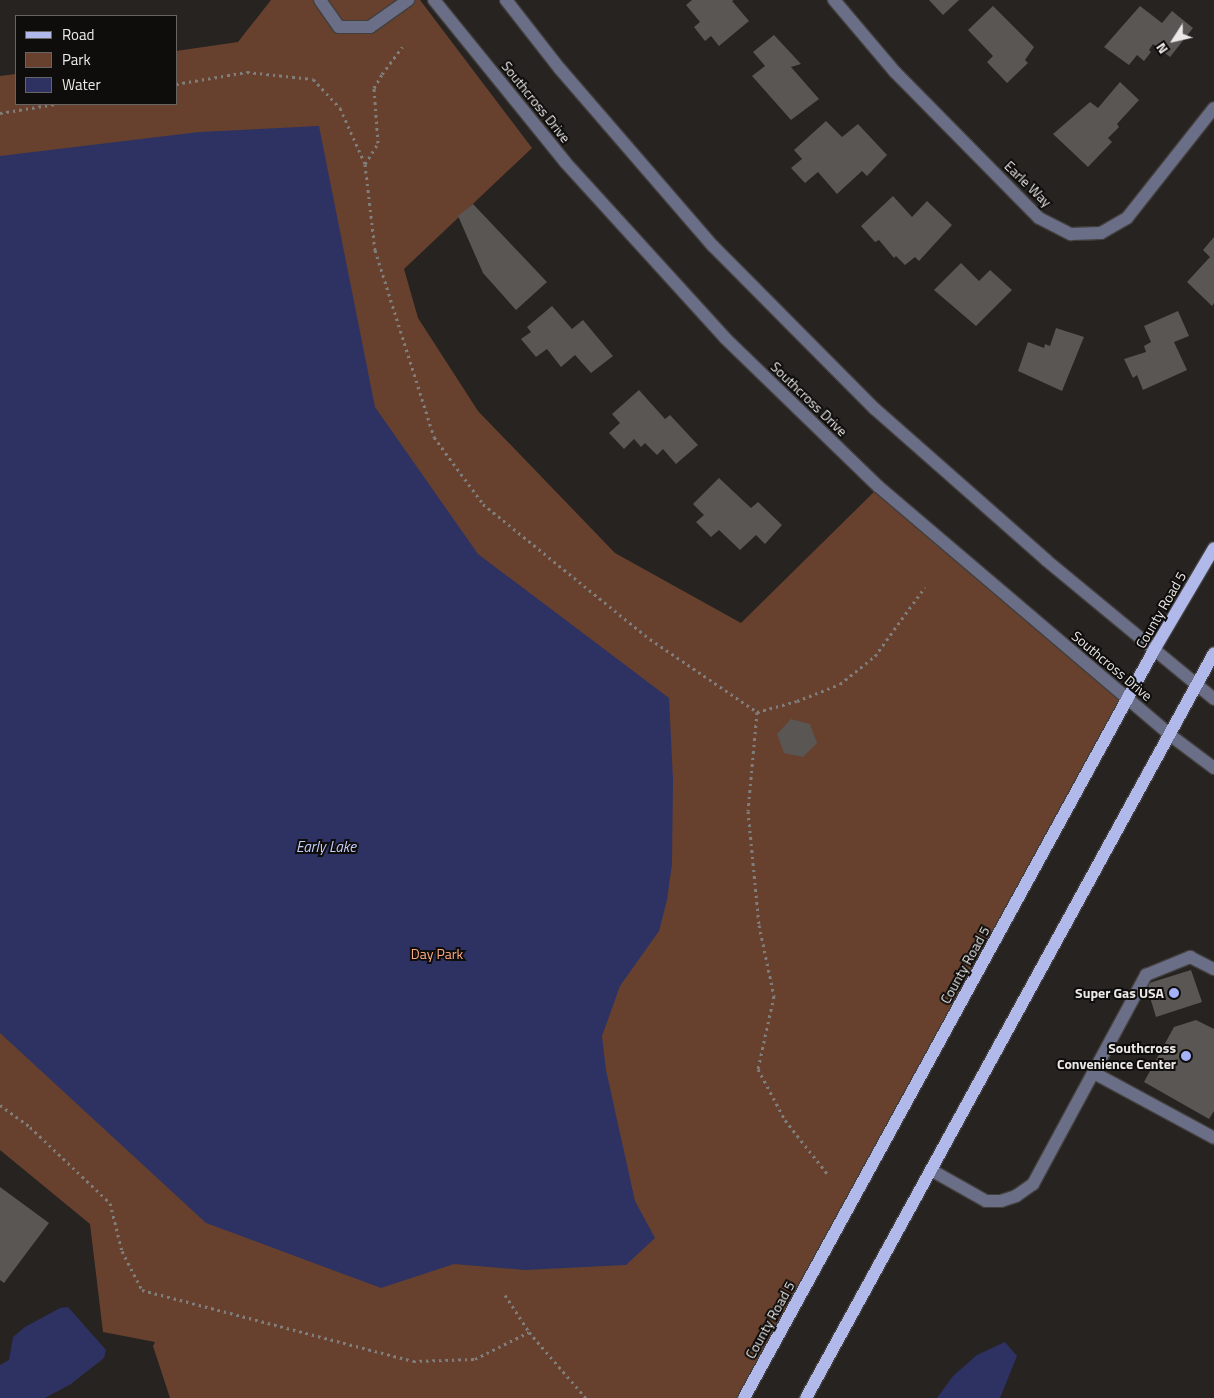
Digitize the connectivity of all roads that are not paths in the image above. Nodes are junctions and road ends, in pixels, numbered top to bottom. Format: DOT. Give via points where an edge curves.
graph roads {
  1 [pos="320,0"];
  2 [pos="408,0"];
  3 [pos="434,0"];
  4 [pos="506,0"];
  5 [pos="834,0"];
  6 [pos="1214,108"];
  7 [pos="1214,548"];
  8 [pos="1154,650"];
  9 [pos="1214,652"];
  10 [pos="1196,684"];
  11 [pos="1214,699"];
  12 [pos="1129,700"];
  13 [pos="1170,735"];
  14 [pos="1214,768"];
  15 [pos="1214,969"];
  16 [pos="1094,1073"];
  17 [pos="1214,1138"];
  18 [pos="931,1170"];
  19 [pos="744,1398"];
  20 [pos="806,1398"];
  1 -- 2 [label="street" via="339,27 370,27"];
  3 -- 12 [label="street, Southcross Drive" via="566,162 725,338 879,488"];
  4 -- 8 [label="street" via="560,70 712,246 876,410"];
  5 -- 6 [label="street, Earle Way" via="894,72 1039,218 1071,234 1101,233 1127,218"];
  7 -- 8 [label="main road, County Road 5"];
  8 -- 10 [label="street"];
  8 -- 12 [label="main road, County Road 5"];
  9 -- 10 [label="main road"];
  10 -- 11 [label="street"];
  10 -- 13 [label="main road"];
  12 -- 13 [label="street, Southcross Drive"];
  12 -- 19 [label="main road, County Road 5"];
  13 -- 14 [label="street, Southcross Drive"];
  13 -- 18 [label="main road"];
  15 -- 16 [label="street" via="1190,957 1146,975"];
  16 -- 17 [label="street"];
  16 -- 18 [label="street" via="1033,1184 1016,1196 1002,1201 986,1201"];
  18 -- 20 [label="main road"];
}
